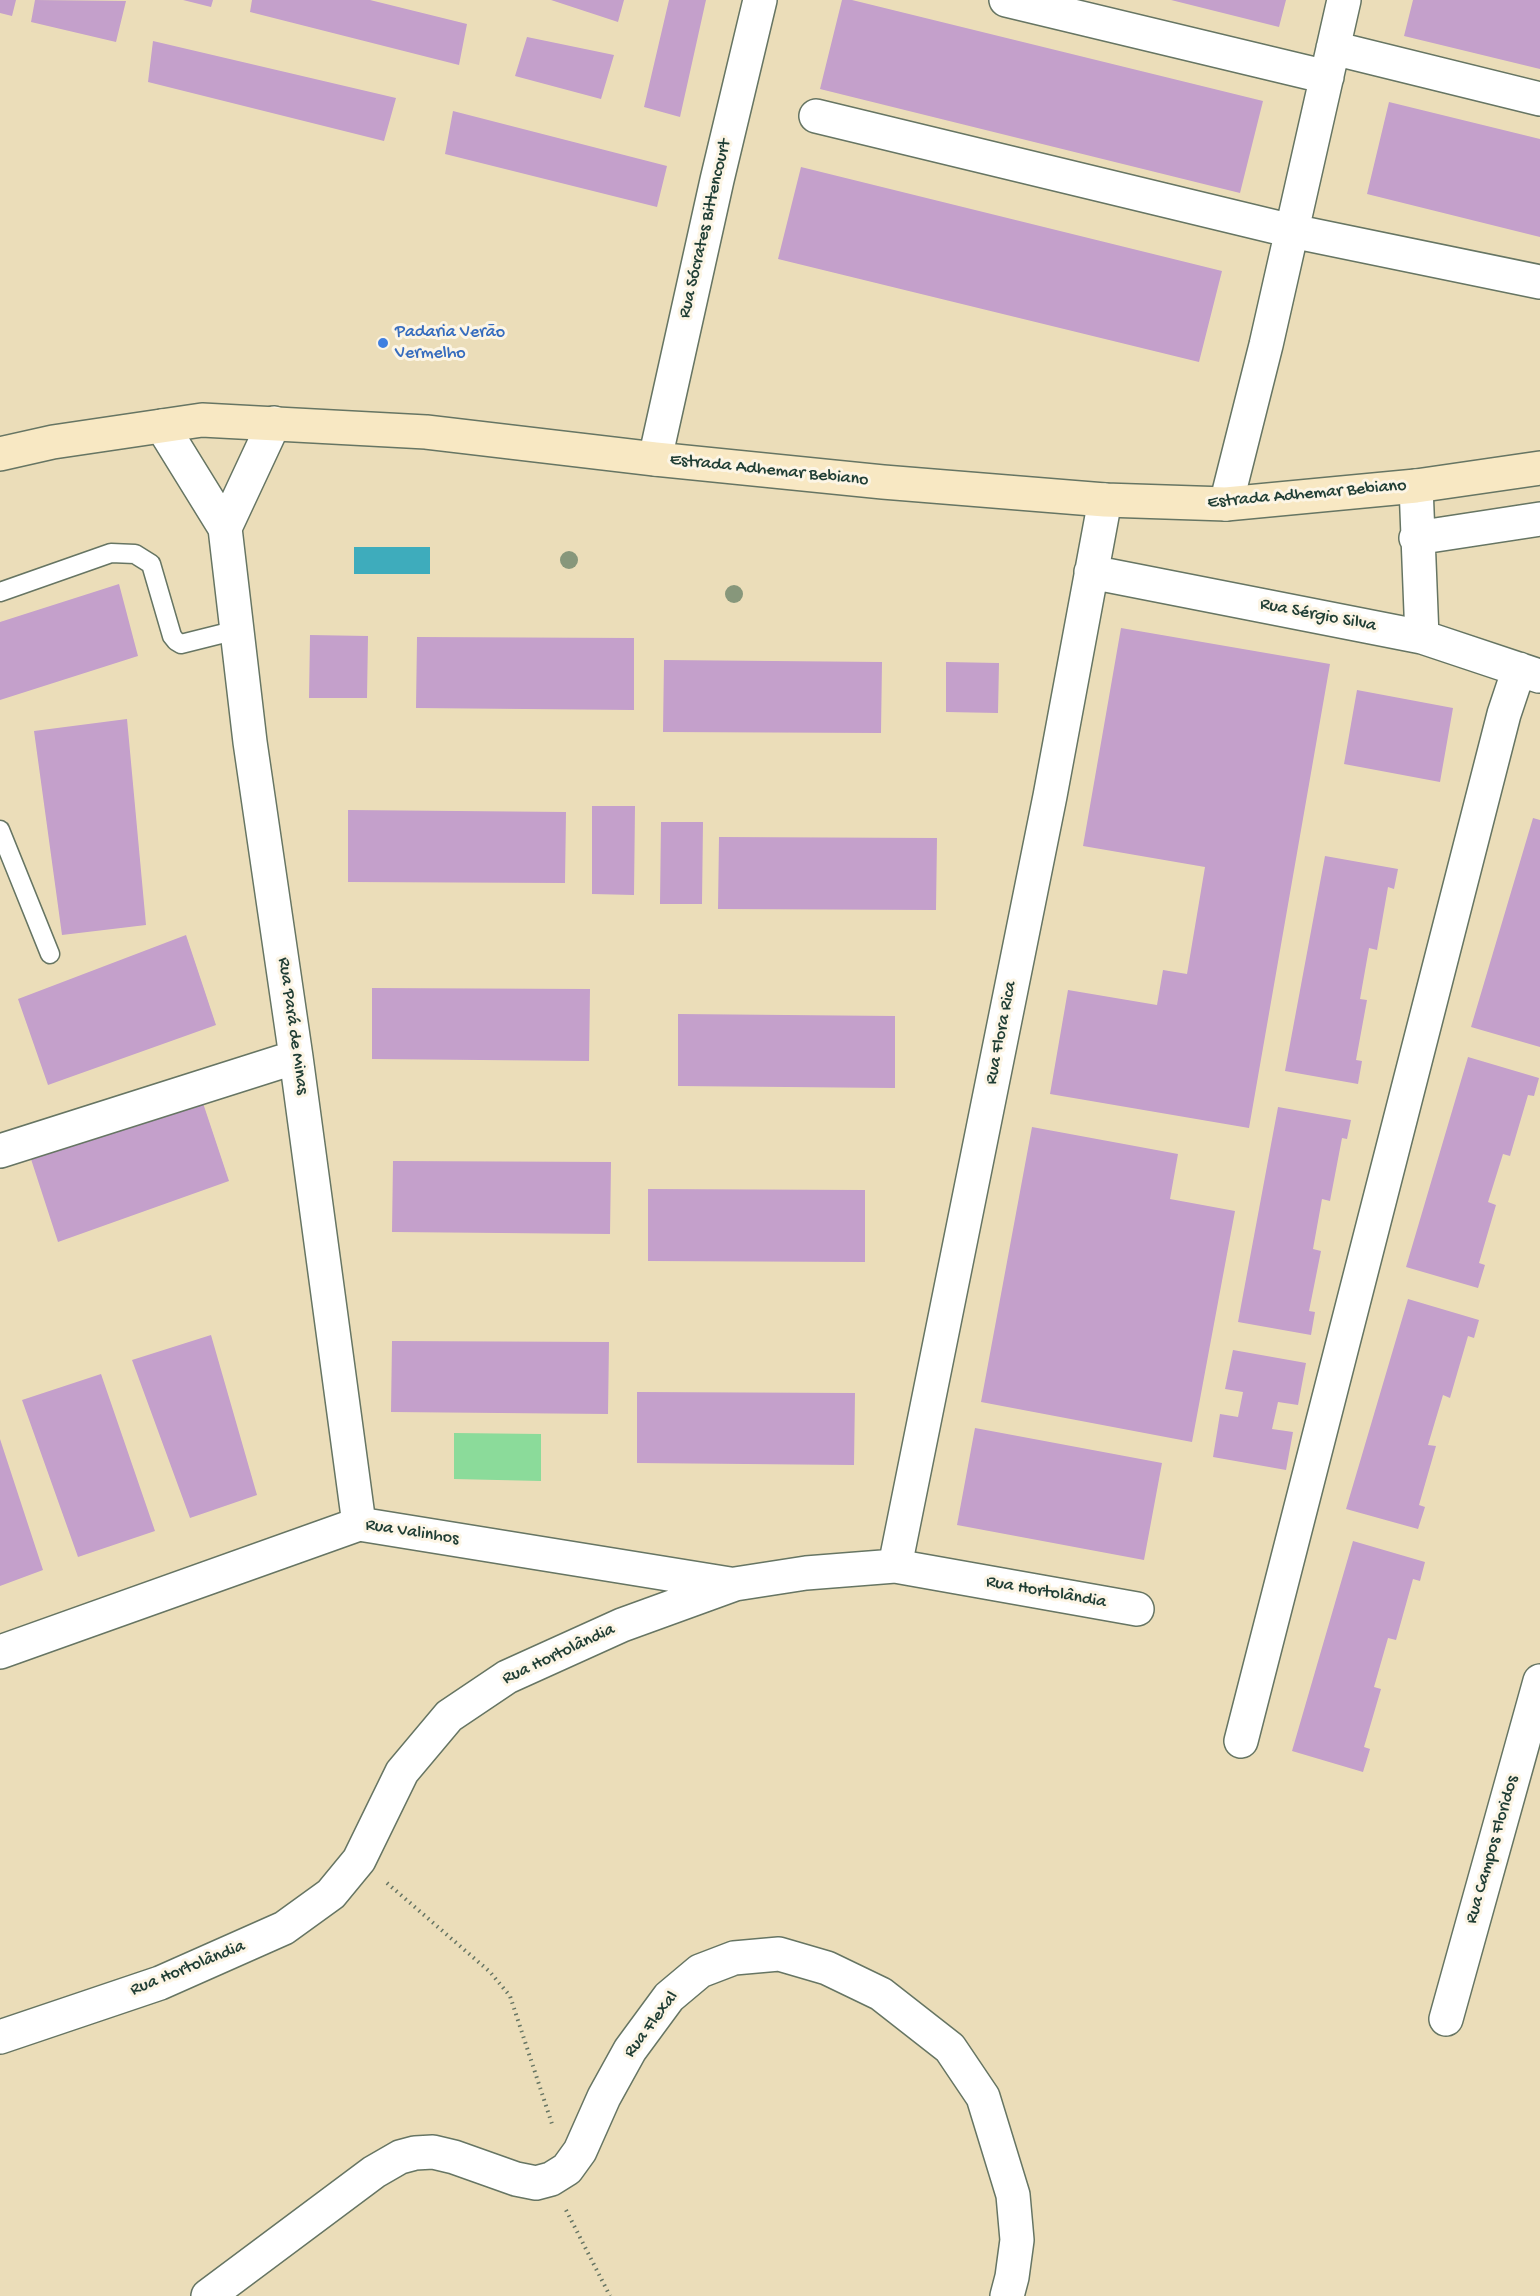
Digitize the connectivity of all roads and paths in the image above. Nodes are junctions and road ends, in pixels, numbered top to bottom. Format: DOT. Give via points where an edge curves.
graph roads {
  1 [pos="760,0"];
  2 [pos="1006,0"];
  3 [pos="1344,0"];
  4 [pos="1330,63"];
  5 [pos="1540,99"];
  6 [pos="816,116"];
  7 [pos="1292,231"];
  8 [pos="1540,282"];
  9 [pos="274,423"];
  10 [pos="162,426"];
  11 [pos="0,454"];
  12 [pos="655,459"];
  13 [pos="1540,468"];
  14 [pos="1416,486"];
  15 [pos="1105,500"];
  16 [pos="1226,504"];
  17 [pos="1540,519"];
  18 [pos="225,528"];
  19 [pos="1416,538"];
  20 [pos="1091,572"];
  21 [pos="0,592"];
  22 [pos="237,630"];
  23 [pos="1422,637"];
  24 [pos="1529,673"];
  25 [pos="0,830"];
  26 [pos="50,954"];
  27 [pos="297,1057"];
  28 [pos="0,1151"];
  29 [pos="358,1524"];
  30 [pos="895,1566"];
  31 [pos="735,1584"];
  32 [pos="1137,1609"];
  33 [pos="0,1652"];
  34 [pos="1540,1681"];
  35 [pos="1241,1741"];
  36 [pos="359,1860"];
  37 [pos="1446,2019"];
  38 [pos="0,2037"];
  39 [pos="559,2174"];
  40 [pos="208,2296"];
  41 [pos="610,2296"];
  42 [pos="1007,2296"];
  1 -- 12 [label="street, Rua Sócrates Bittencourt"];
  2 -- 4 [label="street"];
  3 -- 4 [label="street"];
  4 -- 5 [label="street"];
  4 -- 7 [label="street"];
  6 -- 7 [label="street"];
  7 -- 8 [label="street"];
  7 -- 16 [label="street"];
  9 -- 10 [label="main road, Estrada Adhemar Bebiano" via="202,420"];
  9 -- 12 [label="main road, Estrada Adhemar Bebiano" via="426,432"];
  9 -- 18 [label="street"];
  10 -- 11 [label="main road, Estrada Adhemar Bebiano"];
  10 -- 18 [label="street, Rua Pará de Minas"];
  12 -- 15 [label="main road, Estrada Adhemar Bebiano"];
  13 -- 14 [label="main road, Estrada Adhemar Bebiano"];
  14 -- 16 [label="main road, Estrada Adhemar Bebiano"];
  14 -- 19 [label="street"];
  15 -- 16 [label="main road, Estrada Adhemar Bebiano"];
  15 -- 20 [label="street, Rua Flora Rica"];
  17 -- 19 [label="street"];
  18 -- 22 [label="street, Rua Pará de Minas"];
  19 -- 23 [label="street"];
  20 -- 23 [label="street, Rua Sérgio Silva"];
  20 -- 30 [label="street, Rua Flora Rica" via="1050,796"];
  21 -- 22 [label="lane" via="111,553 135,554 151,564 176,641 181,644"];
  22 -- 27 [label="street, Rua Pará de Minas"];
  23 -- 24 [label="street, Rua Sérgio Silva"];
  24 -- 35 [label="street" via="1503,714"];
  25 -- 26 [label="lane"];
  27 -- 28 [label="street"];
  27 -- 29 [label="street, Rua Pará de Minas"];
  29 -- 31 [label="street, Rua Valinhos"];
  29 -- 33 [label="street, Rua Valinhos"];
  30 -- 31 [label="street, Rua Hortolândia"];
  30 -- 32 [label="street, Rua Hortolândia"];
  31 -- 36 [label="street, Rua Hortolândia" via="622,1625 507,1677 449,1716 402,1772"];
  34 -- 37 [label="street, Rua Campos Floridos"];
  36 -- 38 [label="street, Rua Hortolândia" via="331,1894 284,1928 160,1983"];
  36 -- 39 [label="path" via="489,1972 510,1996"];
  39 -- 40 [label="street" via="536,2183 433,2152 400,2157 374,2172"];
  39 -- 41 [label="path"];
  39 -- 42 [label="street, Rua Flexal" via="580,2151 630,2050 669,1997 700,1971 734,1958 778,1954 808,1962 881,1994 950,2048 983,2097 1013,2195 1017,2240"];
}
